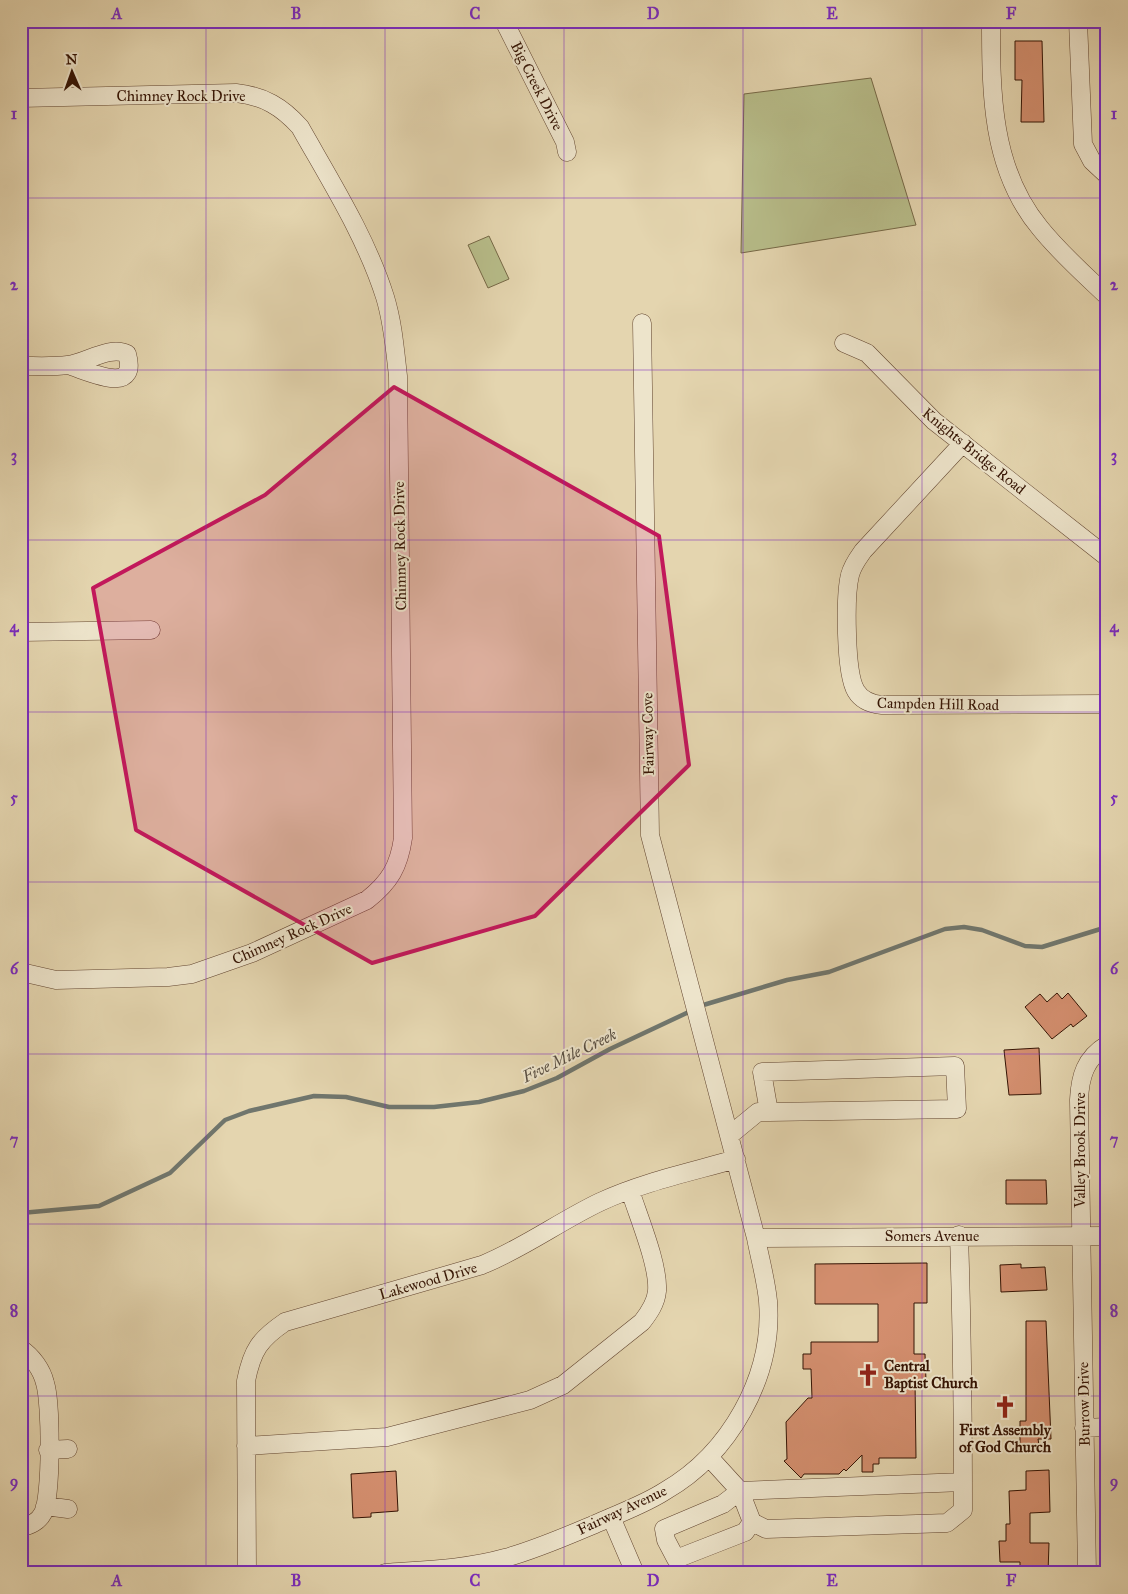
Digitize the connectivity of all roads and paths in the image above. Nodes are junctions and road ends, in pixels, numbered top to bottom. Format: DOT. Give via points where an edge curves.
graph roads {
  1 [pos="504,21"];
  2 [pos="991,21"];
  3 [pos="1078,21"];
  4 [pos="21,98"];
  5 [pos="567,152"];
  6 [pos="1107,175"];
  7 [pos="1107,296"];
  8 [pos="642,323"];
  9 [pos="844,343"];
  10 [pos="68,365"];
  11 [pos="21,366"];
  12 [pos="963,443"];
  13 [pos="1107,557"];
  14 [pos="151,630"];
  15 [pos="21,632"];
  16 [pos="1107,704"];
  17 [pos="21,972"];
  18 [pos="1107,1045"];
  19 [pos="769,1112"];
  20 [pos="730,1135"];
  21 [pos="736,1159"];
  22 [pos="630,1190"];
  23 [pos="959,1236"];
  24 [pos="1081,1236"];
  25 [pos="1107,1236"];
  26 [pos="756,1238"];
  27 [pos="21,1349"];
  28 [pos="1107,1427"];
  29 [pos="1084,1428"];
  30 [pos="246,1446"];
  31 [pos="68,1449"];
  32 [pos="48,1450"];
  33 [pos="709,1456"];
  34 [pos="963,1482"];
  35 [pos="740,1491"];
  36 [pos="46,1506"];
  37 [pos="68,1509"];
  38 [pos="611,1517"];
  39 [pos="752,1522"];
  40 [pos="21,1527"];
  41 [pos="247,1573"];
  42 [pos="385,1573"];
  43 [pos="635,1573"];
  44 [pos="1087,1573"];
  1 -- 5 [label="street, Big Creek Drive" via="565,142"];
  2 -- 7 [label="street" via="991,87 995,123 1009,174 1039,228"];
  3 -- 6 [label="street" via="1083,144 1092,161"];
  4 -- 17 [label="street, Chimney Rock Drive" via="236,93 261,97 287,113 300,127 357,231 385,298 394,336 398,376 403,838 401,855 392,877 367,900 221,966 168,977 56,980"];
  8 -- 20 [label="street, Fairway Cove" via="650,835"];
  9 -- 12 [label="street, Knights Bridge Road" via="868,354 934,421"];
  10 -- 11 [label="street"];
  12 -- 13 [label="street, Knights Bridge Road"];
  12 -- 16 [label="street, Campden Hill Road" via="863,551 850,573 846,596 850,673 855,690 868,702 882,705"];
  14 -- 15 [label="street"];
  18 -- 24 [label="street, Valley Brook Drive" via="1089,1061 1080,1083"];
  19 -- 19 [label="street" via="957,1109 955,1066 762,1072"];
  19 -- 20 [label="street" via="758,1112"];
  20 -- 21 [label="street"];
  21 -- 22 [label="street, Lakewood Drive"];
  21 -- 26 [label="street"];
  22 -- 30 [label="street, Lakewood Drive" via="482,1265 285,1322 269,1333 250,1362 246,1381"];
  22 -- 30 [label="street" via="655,1273 656,1300 642,1322 562,1386 530,1400 387,1437"];
  23 -- 24 [label="street, Somers Avenue"];
  23 -- 26 [label="street, Somers Avenue"];
  23 -- 34 [label="street"];
  24 -- 25 [label="street, Somers Avenue"];
  24 -- 29 [label="street, Burrow Drive"];
  26 -- 33 [label="street, Fairway Avenue" via="768,1301 764,1349 749,1399 728,1434"];
  27 -- 32 [label="street" via="37,1365 45,1381"];
  28 -- 29 [label="street"];
  29 -- 44 [label="street, Burrow Drive"];
  30 -- 41 [label="street, Lakewood Drive"];
  31 -- 32 [label="street"];
  32 -- 36 [label="street"];
  33 -- 35 [label="street"];
  33 -- 38 [label="street, Fairway Avenue" via="666,1491"];
  34 -- 35 [label="street"];
  34 -- 39 [label="street" via="963,1510 947,1522 766,1529"];
  35 -- 39 [label="street"];
  35 -- 39 [label="street" via="723,1504 664,1529 666,1540 676,1559 746,1532"];
  36 -- 37 [label="street"];
  36 -- 40 [label="street" via="37,1520"];
  38 -- 42 [label="street, Fairway Avenue" via="506,1558 457,1567"];
  38 -- 43 [label="street"];
}
